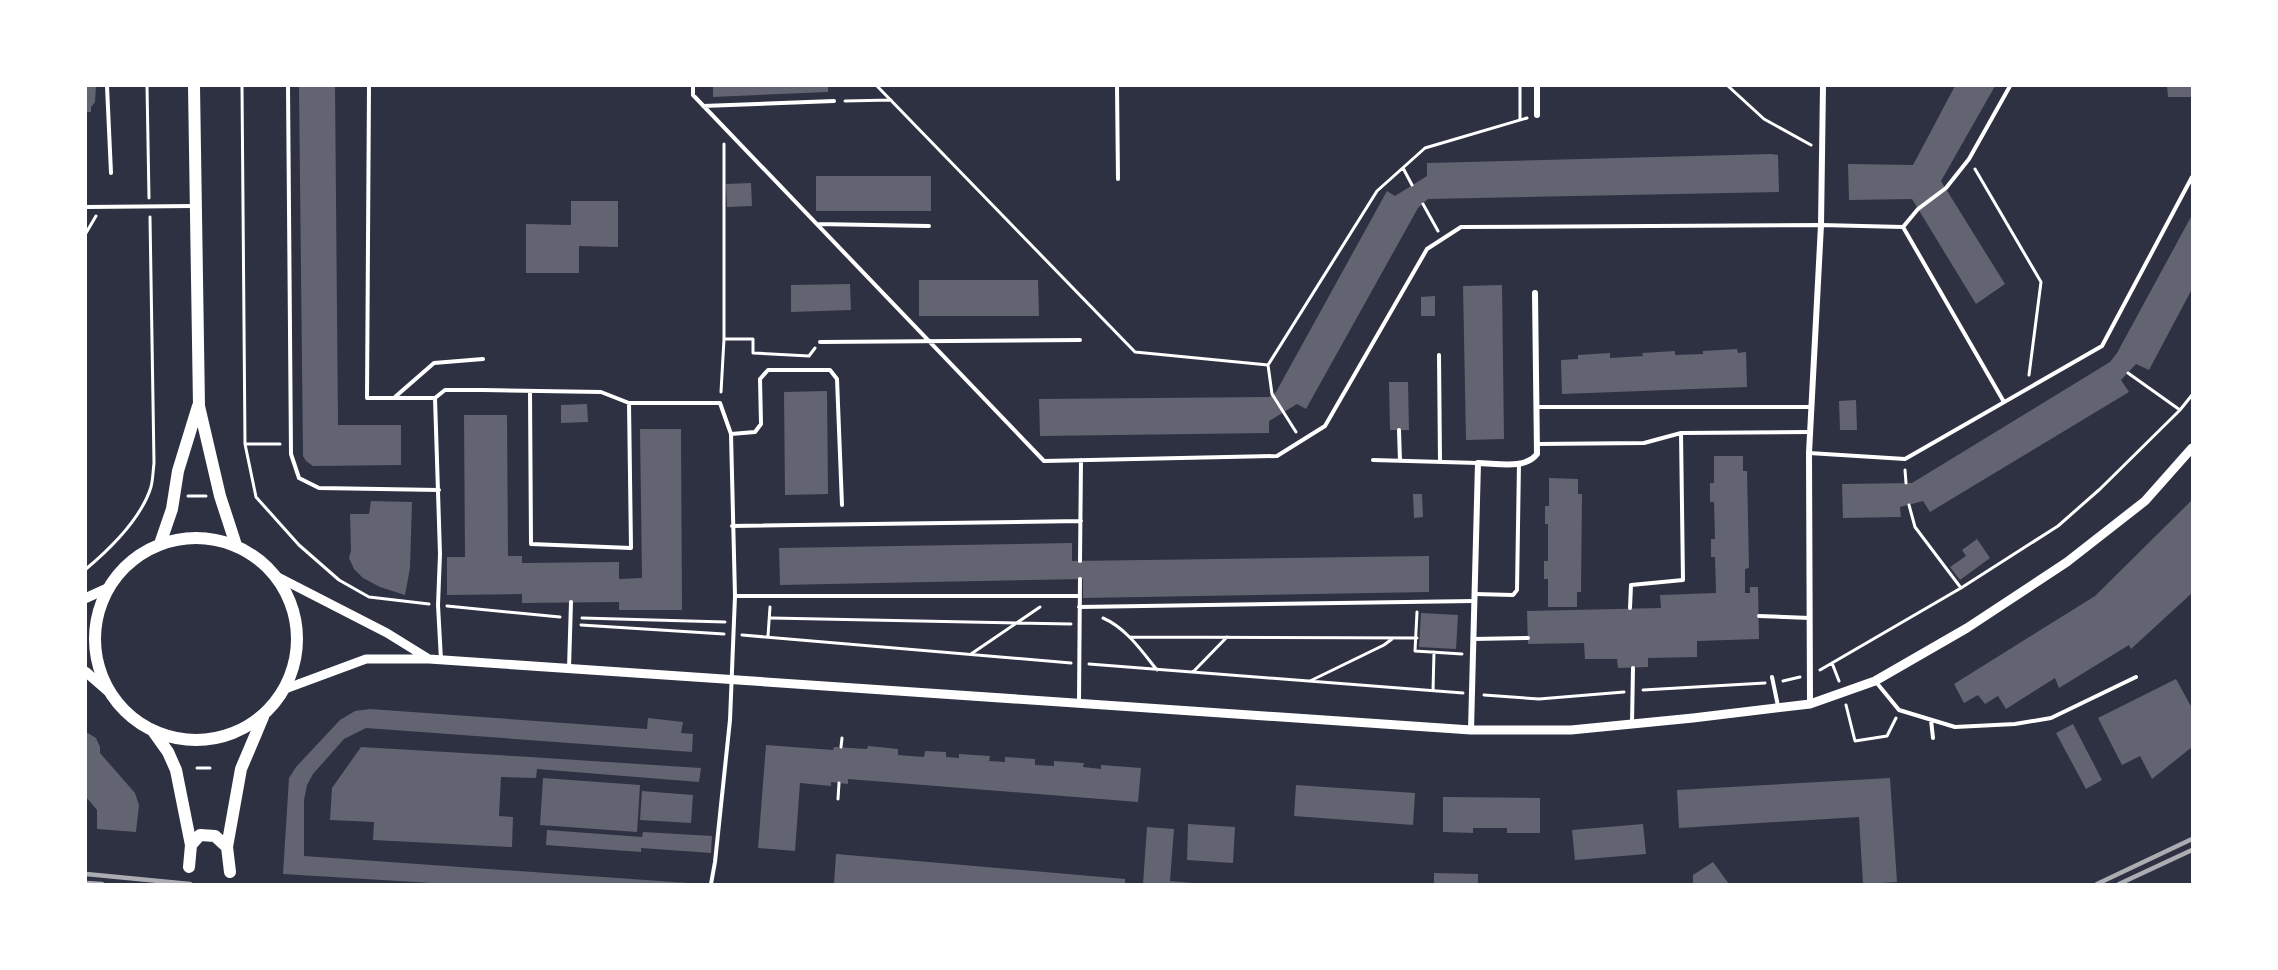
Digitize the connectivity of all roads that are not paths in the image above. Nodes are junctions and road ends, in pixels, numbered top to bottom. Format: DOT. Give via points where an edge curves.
graph roads {
  1 [pos="107,86"];
  2 [pos="194,86"];
  3 [pos="288,86"];
  4 [pos="369,86"];
  5 [pos="693,86"];
  6 [pos="1117,86"];
  7 [pos="1538,86"];
  8 [pos="1823,86"];
  9 [pos="2010,86"];
  10 [pos="834,101"];
  11 [pos="703,106"];
  12 [pos="1537,115"];
  13 [pos="111,173"];
  14 [pos="2193,177"];
  15 [pos="1118,179"];
  16 [pos="197,206"];
  17 [pos="86,207"];
  18 [pos="816,224"];
  19 [pos="1821,225"];
  20 [pos="929,226"];
  21 [pos="1903,227"];
  22 [pos="1535,293"];
  23 [pos="1080,340"];
  24 [pos="819,342"];
  25 [pos="929,342"];
  26 [pos="1438,355"];
  27 [pos="483,359"];
  28 [pos="530,391"];
  29 [pos="394,398"];
  30 [pos="435,398"];
  31 [pos="2004,402"];
  32 [pos="629,403"];
  33 [pos="199,406"];
  34 [pos="1536,407"];
  35 [pos="1811,407"];
  36 [pos="1399,430"];
  37 [pos="1810,432"];
  38 [pos="1681,433"];
  39 [pos="731,434"];
  40 [pos="1537,444"];
  41 [pos="2193,448"];
  42 [pos="1809,453"];
  43 [pos="1081,460"];
  44 [pos="1373,460"];
  45 [pos="1400,461"];
  46 [pos="1440,462"];
  47 [pos="1478,463"];
  48 [pos="1519,463"];
  49 [pos="439,490"];
  50 [pos="842,505"];
  51 [pos="1080,521"];
  52 [pos="732,526"];
  53 [pos="160,544"];
  54 [pos="236,545"];
  55 [pos="1080,561"];
  56 [pos="276,576"];
  57 [pos="1080,579"];
  58 [pos="108,588"];
  59 [pos="1474,594"];
  60 [pos="735,596"];
  61 [pos="1079,596"];
  62 [pos="86,598"];
  63 [pos="571,602"];
  64 [pos="1474,602"];
  65 [pos="1079,607"];
  66 [pos="1629,608"];
  67 [pos="1759,616"];
  68 [pos="1810,618"];
  69 [pos="1528,638"];
  70 [pos="1473,639"];
  71 [pos="429,659"];
  72 [pos="441,661"];
  73 [pos="1633,668"];
  74 [pos="568,669"];
  75 [pos="86,672"];
  76 [pos="2136,677"];
  77 [pos="732,680"];
  78 [pos="1773,680"];
  79 [pos="1875,681"];
  80 [pos="285,689"];
  81 [pos="109,692"];
  82 [pos="1080,704"];
  83 [pos="1810,704"];
  84 [pos="1778,706"];
  85 [pos="265,714"];
  86 [pos="1931,720"];
  87 [pos="1632,724"];
  88 [pos="1471,730"];
  89 [pos="153,731"];
  90 [pos="1933,738"];
  91 [pos="191,846"];
  92 [pos="227,847"];
  93 [pos="189,867"];
  94 [pos="230,872"];
  95 [pos="711,885"];
  1 -- 13 [label="lane"];
  2 -- 16 [label="main road"];
  3 -- 49 [label="lane" via="291,454 299,478 319,488"];
  4 -- 29 [label="lane" via="367,398"];
  5 -- 11 [label="lane" via="693,95"];
  6 -- 15 [label="lane"];
  7 -- 12 [label="street"];
  8 -- 19 [label="street"];
  9 -- 21 [label="lane" via="1969,159 1947,188 1918,209"];
  10 -- 11 [label="lane"];
  11 -- 18 [label="lane"];
  14 -- 31 [label="lane" via="2102,346"];
  16 -- 17 [label="lane"];
  16 -- 33 [label="main road"];
  18 -- 20 [label="lane"];
  18 -- 25 [label="lane"];
  19 -- 21 [label="lane"];
  19 -- 35 [label="street"];
  19 -- 43 [label="lane" via="1461,227 1427,249 1325,426 1277,456"];
  21 -- 31 [label="lane"];
  22 -- 34 [label="street"];
  23 -- 25 [label="lane"];
  24 -- 25 [label="lane"];
  25 -- 43 [label="lane" via="1044,460"];
  26 -- 46 [label="lane"];
  27 -- 29 [label="lane" via="434,363"];
  28 -- 30 [label="lane" via="445,390"];
  28 -- 32 [label="lane" via="601,392"];
  28 -- 32 [label="lane" via="531,544 631,548"];
  29 -- 30 [label="lane"];
  30 -- 49 [label="lane"];
  31 -- 42 [label="lane" via="1905,459"];
  32 -- 39 [label="lane" via="720,403"];
  33 -- 53 [label="main road"];
  33 -- 54 [label="main road"];
  34 -- 35 [label="lane"];
  34 -- 40 [label="street"];
  35 -- 37 [label="street"];
  36 -- 45 [label="lane"];
  37 -- 38 [label="lane"];
  37 -- 42 [label="street"];
  38 -- 40 [label="lane" via="1644,443"];
  38 -- 66 [label="lane" via="1683,580 1631,585"];
  39 -- 50 [label="lane" via="754,432 761,424 760,379 768,370 830,370 837,379"];
  39 -- 52 [label="lane"];
  40 -- 48 [label="street" via="1533,460"];
  41 -- 79 [label="street" via="2145,501 2067,562 1967,628"];
  42 -- 68 [label="street" via="1813,573"];
  43 -- 51 [label="lane"];
  44 -- 45 [label="lane"];
  45 -- 46 [label="lane"];
  46 -- 47 [label="lane"];
  47 -- 48 [label="street"];
  47 -- 59 [label="street"];
  48 -- 59 [label="lane" via="1517,590 1513,595"];
  49 -- 72 [label="lane"];
  51 -- 52 [label="lane"];
  51 -- 55 [label="lane"];
  52 -- 60 [label="lane"];
  53 -- 54 [label="main road" via="198,537"];
  53 -- 58 [label="main road" via="131,560"];
  54 -- 56 [label="main road" via="258,558"];
  56 -- 71 [label="street"];
  56 -- 80 [label="main road" via="292,605 298,639"];
  57 -- 61 [label="lane"];
  58 -- 62 [label="main road"];
  58 -- 81 [label="main road" via="98,610 94,634 97,664"];
  59 -- 64 [label="street"];
  60 -- 61 [label="lane"];
  60 -- 77 [label="lane"];
  61 -- 65 [label="lane"];
  63 -- 74 [label="lane"];
  64 -- 65 [label="lane"];
  64 -- 70 [label="street"];
  65 -- 82 [label="lane"];
  67 -- 68 [label="lane"];
  68 -- 83 [label="street"];
  69 -- 70 [label="lane"];
  70 -- 88 [label="street"];
  71 -- 72 [label="street"];
  71 -- 80 [label="street" via="366,659"];
  72 -- 74 [label="street"];
  73 -- 87 [label="lane"];
  74 -- 77 [label="street"];
  75 -- 81 [label="main road"];
  76 -- 86 [label="lane" via="2051,718 1954,727"];
  77 -- 82 [label="street"];
  77 -- 95 [label="lane"];
  78 -- 84 [label="lane"];
  79 -- 83 [label="street"];
  79 -- 86 [label="lane" via="1899,710"];
  80 -- 85 [label="main road"];
  81 -- 89 [label="main road" via="128,715"];
  82 -- 88 [label="street"];
  83 -- 84 [label="street"];
  84 -- 87 [label="street"];
  85 -- 89 [label="main road" via="244,728 204,740 177,739"];
  85 -- 92 [label="main road" via="241,769"];
  86 -- 90 [label="lane"];
  87 -- 88 [label="street" via="1571,730"];
  89 -- 91 [label="main road" via="176,770"];
  91 -- 92 [label="main road" via="200,835 215,836"];
  91 -- 93 [label="main road"];
  92 -- 94 [label="main road"];
}
